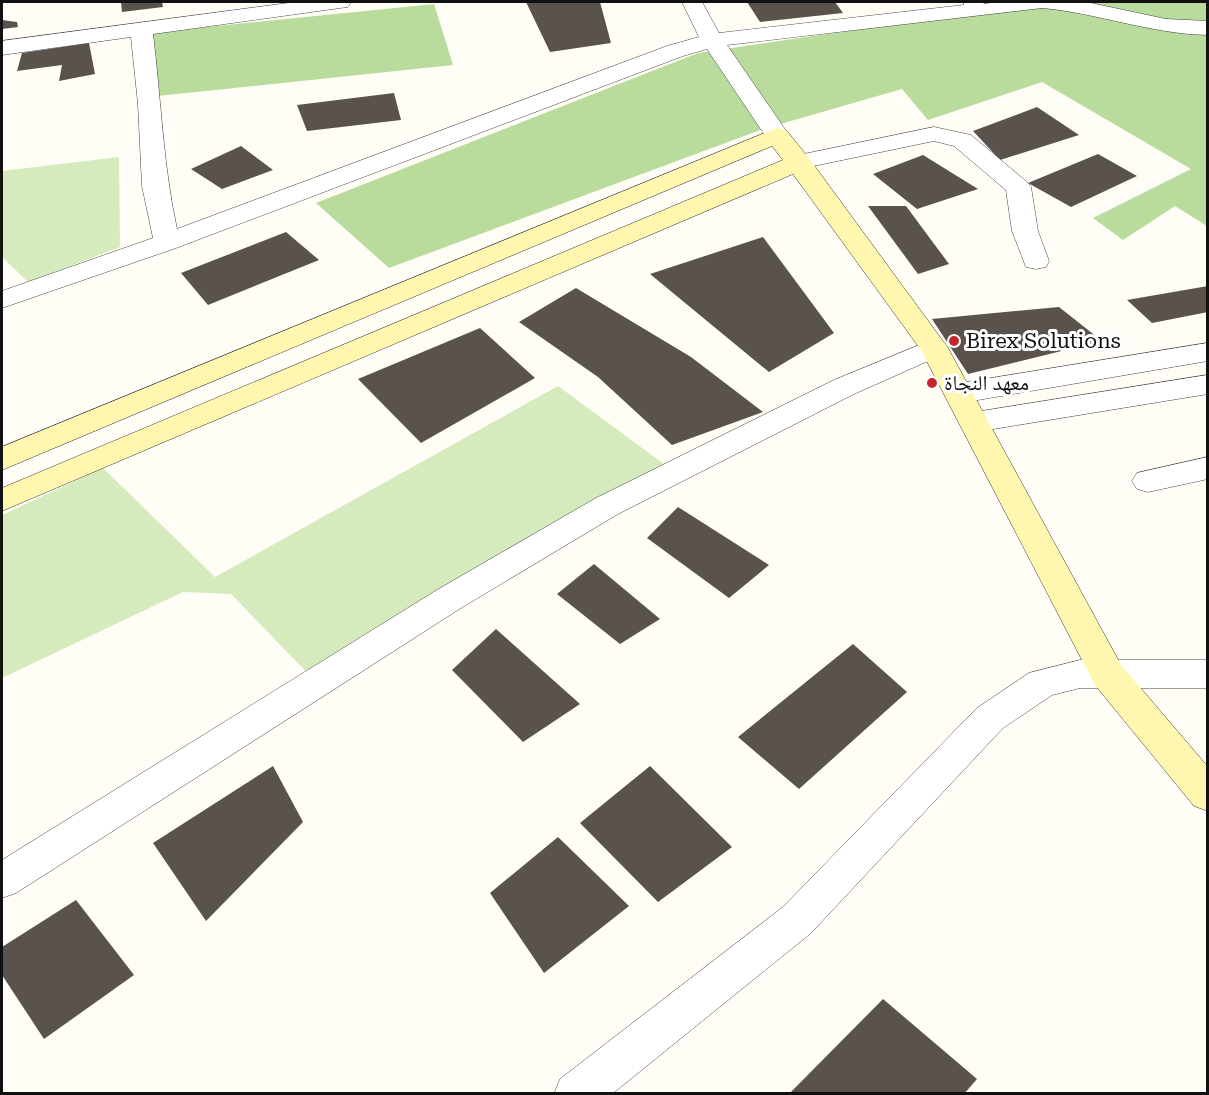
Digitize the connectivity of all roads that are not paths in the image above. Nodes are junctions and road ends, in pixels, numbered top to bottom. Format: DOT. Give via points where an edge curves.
graph roads {
  1 [pos="340,2"];
  2 [pos="692,2"];
  3 [pos="1043,2"];
  4 [pos="975,6"];
  5 [pos="1208,28"];
  6 [pos="141,29"];
  7 [pos="713,40"];
  8 [pos="2,48"];
  9 [pos="777,135"];
  10 [pos="799,162"];
  11 [pos="167,242"];
  12 [pos="1036,261"];
  13 [pos="2,300"];
  14 [pos="933,348"];
  15 [pos="1208,352"];
  16 [pos="1208,384"];
  17 [pos="960,393"];
  18 [pos="975,422"];
  19 [pos="2,459"];
  20 [pos="1208,468"];
  21 [pos="1148,480"];
  22 [pos="2,500"];
  23 [pos="1208,674"];
  24 [pos="1108,675"];
  25 [pos="1208,795"];
  26 [pos="2,881"];
  27 [pos="576,1094"];
  1 -- 6 [label="street"];
  2 -- 7 [label="street"];
  3 -- 4 [label="street"];
  3 -- 5 [label="street" via="1162,25"];
  4 -- 7 [label="street"];
  6 -- 8 [label="street"];
  6 -- 11 [label="street" via="155,186"];
  7 -- 9 [label="street"];
  7 -- 11 [label="street" via="632,66"];
  9 -- 10 [label="street"];
  9 -- 19 [label="street"];
  10 -- 12 [label="street" via="934,134 962,140 1018,187 1025,231"];
  10 -- 14 [label="street"];
  10 -- 22 [label="street"];
  11 -- 13 [label="street"];
  14 -- 17 [label="street"];
  14 -- 26 [label="street" via="844,387 608,506 439,606"];
  15 -- 17 [label="street"];
  16 -- 18 [label="street"];
  17 -- 18 [label="street"];
  18 -- 24 [label="street"];
  20 -- 21 [label="street"];
  23 -- 24 [label="street"];
  24 -- 25 [label="street"];
  24 -- 27 [label="street" via="1080,674 1042,683 990,718 797,920"];
}
